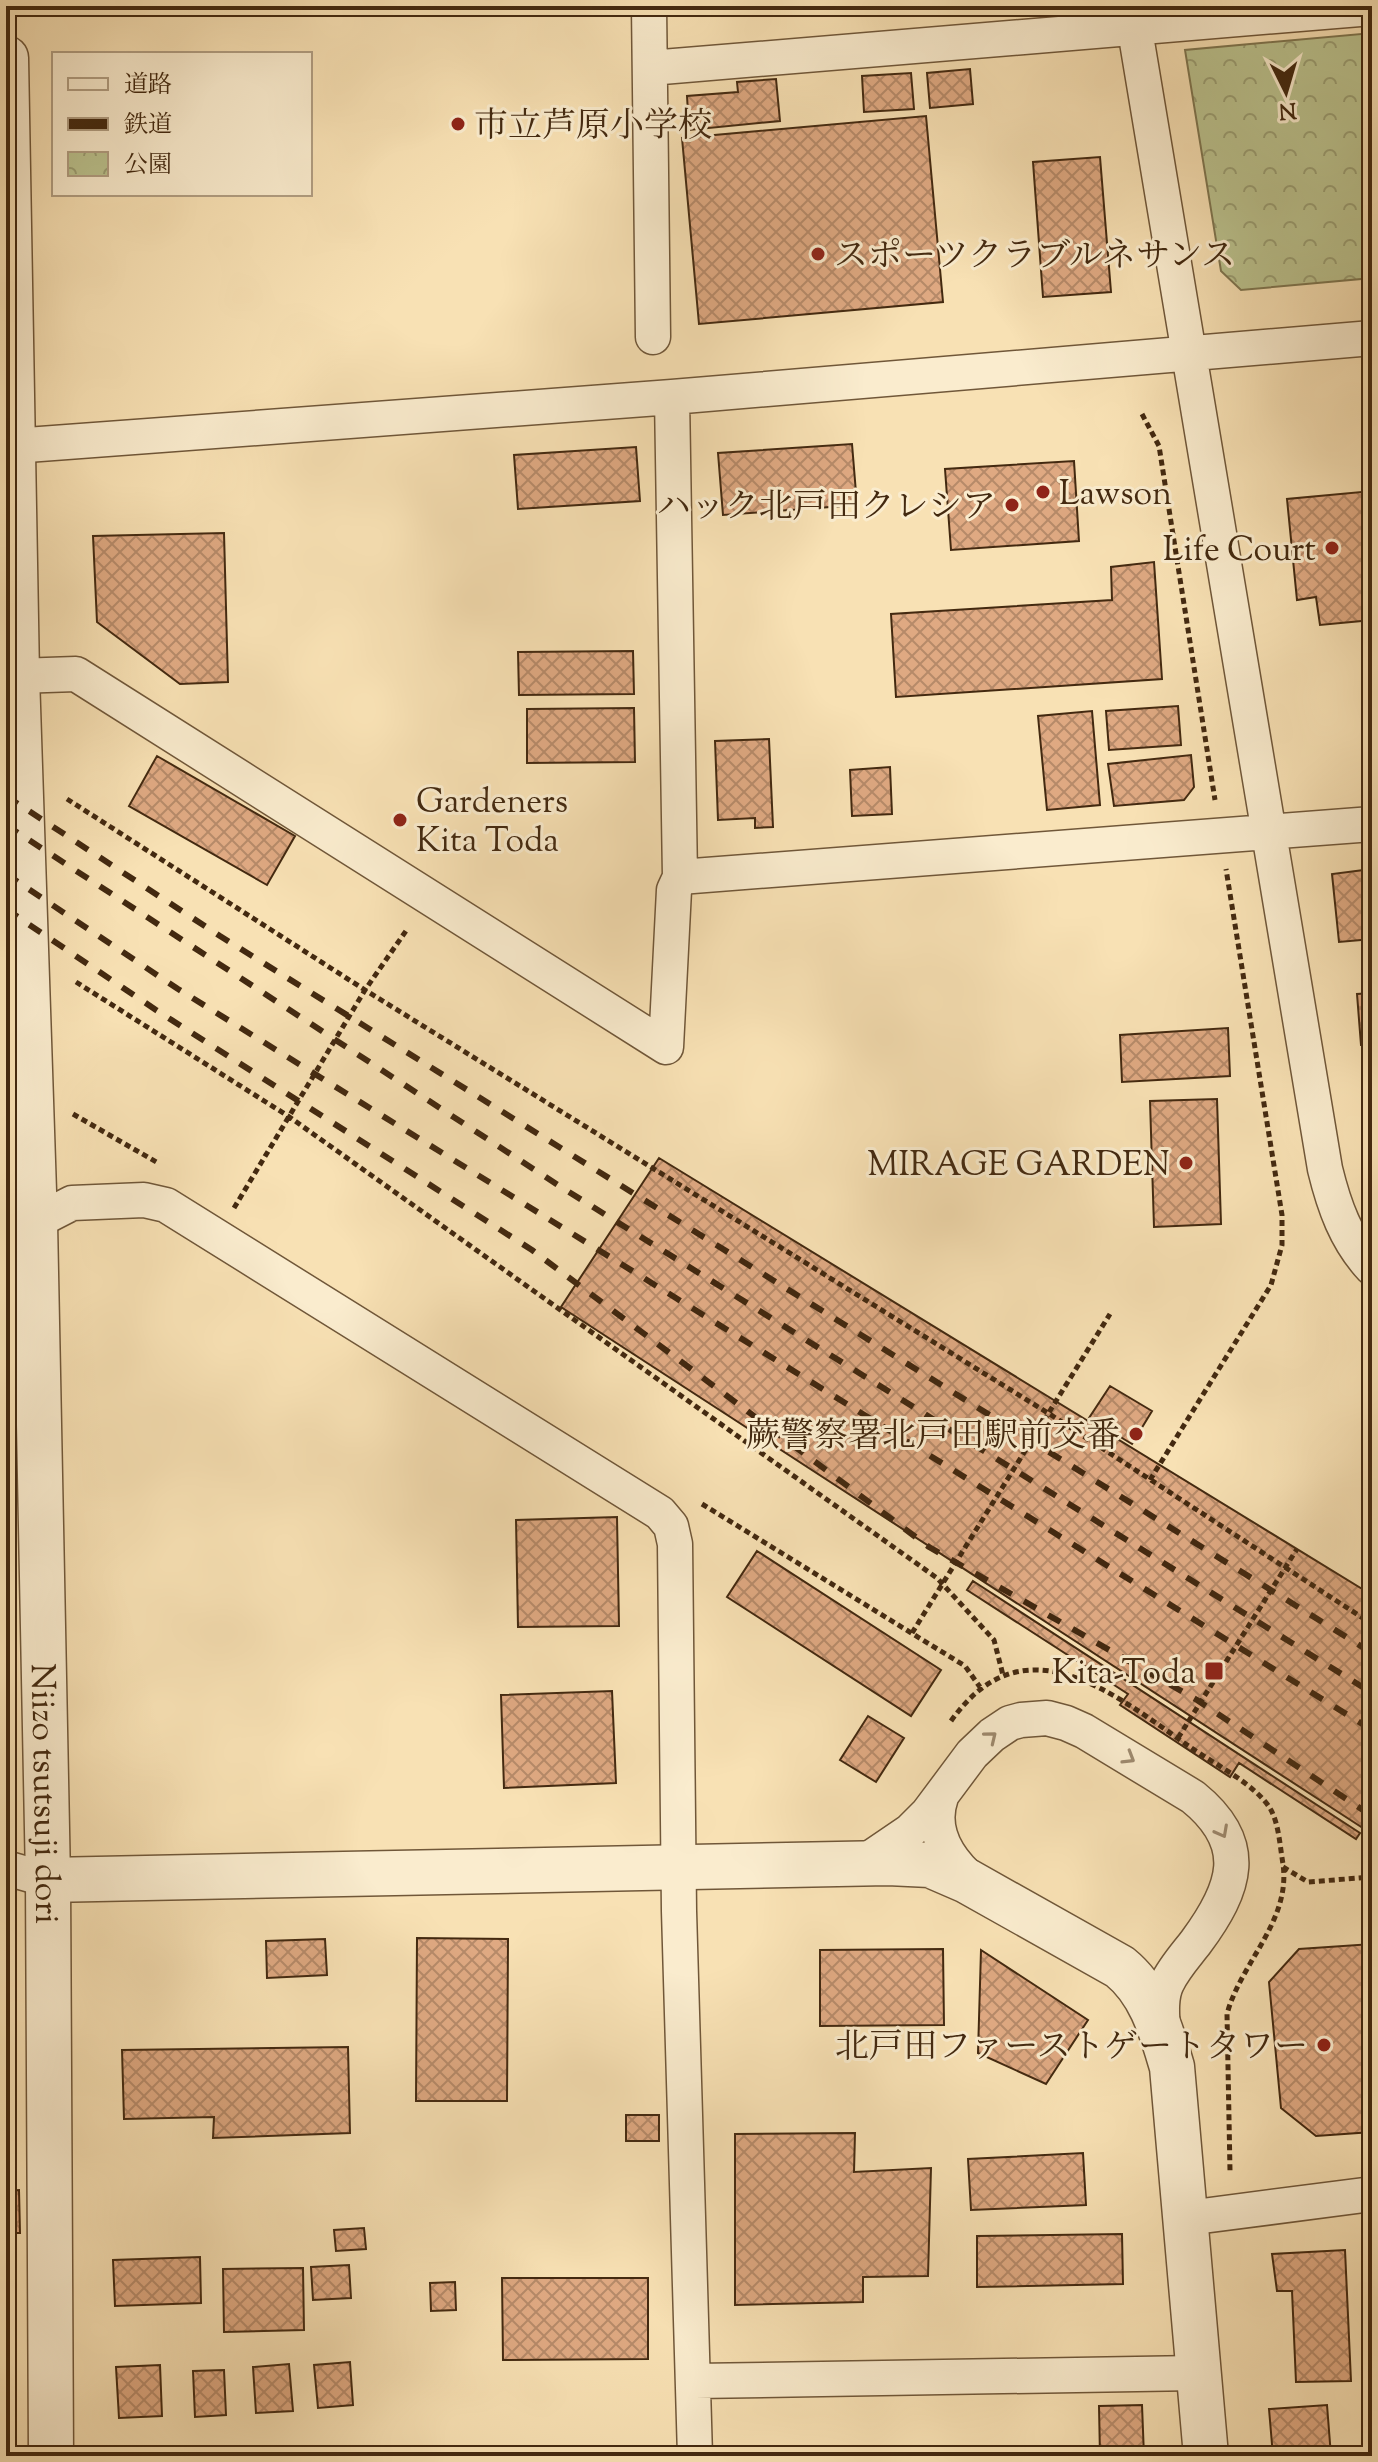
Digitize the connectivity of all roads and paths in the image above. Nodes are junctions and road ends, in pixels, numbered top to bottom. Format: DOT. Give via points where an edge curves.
graph roads {
  1 [pos="649,6"];
  2 [pos="1372,8"];
  3 [pos="1133,18"];
  4 [pos="6,58"];
  5 [pos="650,68"];
  6 [pos="653,337"];
  7 [pos="1372,338"];
  8 [pos="1191,355"];
  9 [pos="672,397"];
  10 [pos="1142,414"];
  11 [pos="9,446"];
  12 [pos="17,676"];
  13 [pos="67,799"];
  14 [pos="1372,824"];
  15 [pos="1270,833"];
  16 [pos="1221,836"];
  17 [pos="680,877"];
  18 [pos="429,897"];
  19 [pos="76,982"];
  20 [pos="365,990"];
  21 [pos="288,1116"];
  22 [pos="20,1222"];
  23 [pos="214,1234"];
  24 [pos="1372,1268"];
  25 [pos="1110,1314"];
  26 [pos="1048,1413"];
  27 [pos="1150,1480"];
  28 [pos="692,1497"];
  29 [pos="1297,1549"];
  30 [pos="1285,1568"];
  31 [pos="943,1585"];
  32 [pos="1372,1624"];
  33 [pos="912,1633"];
  34 [pos="1003,1675"];
  35 [pos="980,1687"];
  36 [pos="1178,1738"];
  37 [pos="941,1797"];
  38 [pos="860,1865"];
  39 [pos="6,1868"];
  40 [pos="679,1869"];
  41 [pos="1372,1877"];
  42 [pos="48,1880"];
  43 [pos="982,1889"];
  44 [pos="1163,2036"];
  45 [pos="1230,2171"];
  46 [pos="1372,2194"];
  47 [pos="1187,2218"];
  48 [pos="1197,2373"];
  49 [pos="695,2381"];
  50 [pos="51,2440"];
  51 [pos="695,2456"];
  52 [pos="1206,2456"];
  1 -- 5 [label="street"];
  2 -- 3 [label="street"];
  3 -- 5 [label="street"];
  3 -- 8 [label="street"];
  4 -- 11 [label="street, Niizo tsutsuji dori"];
  5 -- 6 [label="street"];
  7 -- 8 [label="street"];
  8 -- 9 [label="street"];
  8 -- 15 [label="street"];
  9 -- 11 [label="street"];
  9 -- 17 [label="street"];
  10 -- 16 [label="path" via="1159,446"];
  11 -- 12 [label="street, Niizo tsutsuji dori"];
  12 -- 18 [label="street" via="76,674"];
  12 -- 22 [label="street, Niizo tsutsuji dori"];
  13 -- 20 [label="path"];
  14 -- 15 [label="street"];
  15 -- 16 [label="street"];
  15 -- 24 [label="street" via="1325,1169 1347,1235"];
  16 -- 17 [label="street"];
  16 -- 27 [label="path" via="1282,1215 1282,1245 1271,1285"];
  17 -- 18 [label="street" via="674,890 666,1047"];
  18 -- 20 [label="path"];
  19 -- 21 [label="path"];
  20 -- 21 [label="path"];
  20 -- 26 [label="path"];
  21 -- 23 [label="path"];
  21 -- 31 [label="path"];
  22 -- 23 [label="street" via="72,1203 144,1200 166,1205"];
  22 -- 42 [label="street, Niizo tsutsuji dori"];
  23 -- 40 [label="street" via="667,1519 675,1544"];
  25 -- 26 [label="path"];
  26 -- 27 [label="path"];
  26 -- 31 [label="path"];
  27 -- 30 [label="path"];
  28 -- 33 [label="path"];
  29 -- 30 [label="path"];
  30 -- 32 [label="path"];
  30 -- 36 [label="path"];
  31 -- 33 [label="path"];
  31 -- 34 [label="path" via="994,1640"];
  33 -- 35 [label="path" via="965,1666"];
  37 -- 38 [label="street" via="910,1831"];
  37 -- 43 [label="street" via="936,1819 945,1848"];
  37 -- 44 [label="street, one-way" via="992,1735 1010,1723 1047,1718 1084,1731 1209,1810 1233,1857 1231,1877 1226,1894 1165,1986"];
  38 -- 40 [label="street"];
  38 -- 43 [label="street" via="930,1865"];
  39 -- 42 [label="street"];
  40 -- 42 [label="street"];
  40 -- 49 [label="street"];
  41 -- 45 [label="path" via="1308,1882 1283,1867 1280,1905 1232,1994 1227,2014"];
  42 -- 50 [label="street, Niizo tsutsuji dori"];
  43 -- 44 [label="street" via="1135,1979"];
  44 -- 47 [label="street" via="1172,2067"];
  46 -- 47 [label="street"];
  47 -- 48 [label="street"];
  48 -- 49 [label="street"];
  48 -- 52 [label="street"];
  49 -- 51 [label="street"];
}
